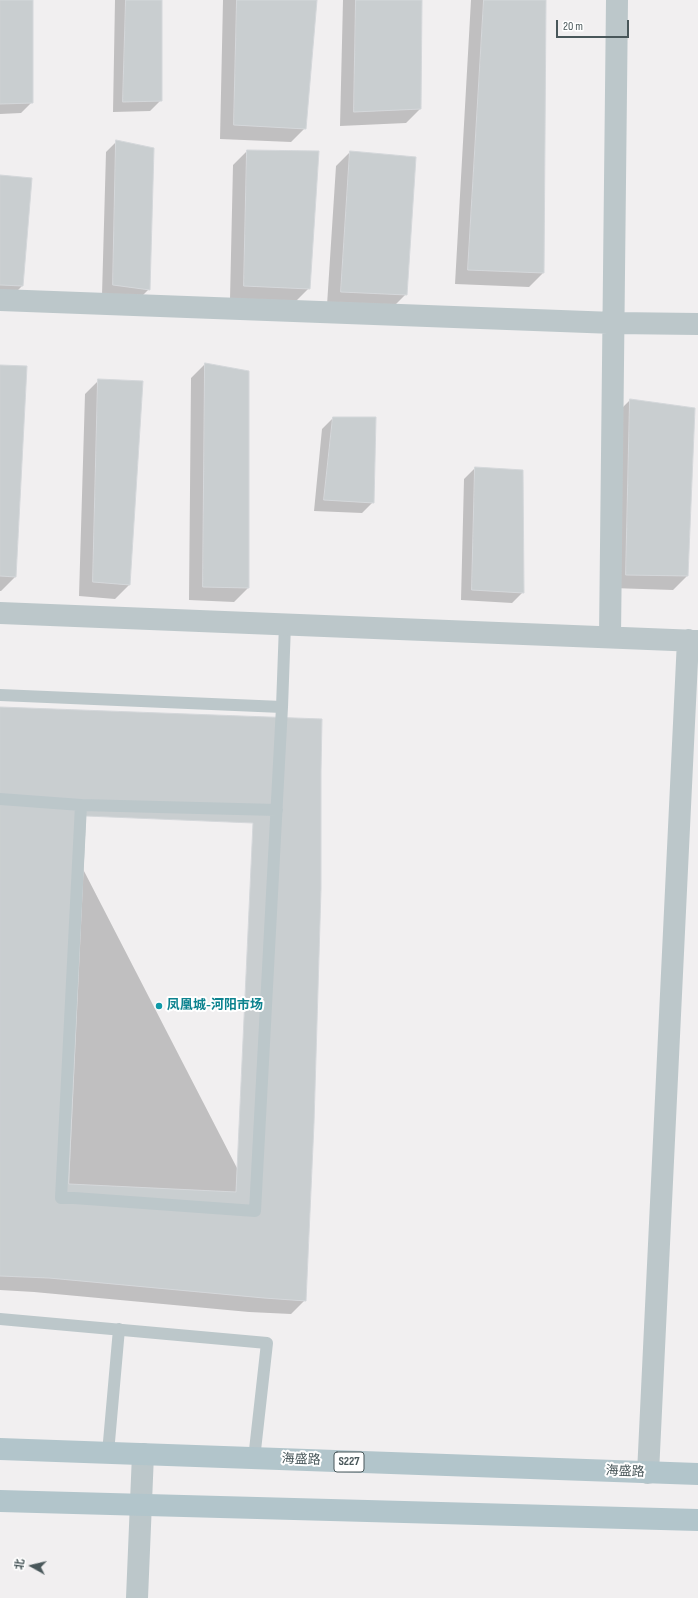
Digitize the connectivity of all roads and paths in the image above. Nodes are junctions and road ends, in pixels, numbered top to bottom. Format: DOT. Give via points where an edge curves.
graph roads {
  1 [pos="618,0"];
  2 [pos="0,300"];
  3 [pos="614,323"];
  4 [pos="698,324"];
  5 [pos="0,613"];
  6 [pos="285,624"];
  7 [pos="610,637"];
  8 [pos="693,641"];
  9 [pos="0,695"];
  10 [pos="282,707"];
  11 [pos="0,799"];
  12 [pos="81,805"];
  13 [pos="276,810"];
  14 [pos="0,1319"];
  15 [pos="119,1329"];
  16 [pos="0,1449"];
  17 [pos="108,1453"];
  18 [pos="143,1454"];
  19 [pos="254,1458"];
  20 [pos="648,1472"];
  21 [pos="698,1474"];
  22 [pos="0,1501"];
  23 [pos="141,1505"];
  24 [pos="698,1520"];
  25 [pos="137,1598"];
  1 -- 3 [label="street"];
  2 -- 3 [label="street"];
  3 -- 4 [label="street"];
  3 -- 7 [label="street"];
  5 -- 6 [label="street"];
  6 -- 7 [label="street"];
  6 -- 10 [label="lane"];
  7 -- 8 [label="street"];
  8 -- 20 [label="street"];
  9 -- 10 [label="lane"];
  10 -- 13 [label="lane"];
  11 -- 12 [label="lane"];
  12 -- 13 [label="lane"];
  12 -- 13 [label="lane" via="62,1198 255,1211"];
  14 -- 15 [label="lane"];
  15 -- 17 [label="lane"];
  15 -- 19 [label="lane" via="267,1343"];
  16 -- 17 [label="main road, 海盛路 / S227"];
  17 -- 18 [label="main road, 海盛路 / S227"];
  18 -- 19 [label="main road, 海盛路 / S227"];
  18 -- 23 [label="street"];
  19 -- 20 [label="main road, 海盛路 / S227"];
  20 -- 21 [label="main road, 海盛路 / S227"];
  22 -- 23 [label="main road"];
  23 -- 24 [label="main road"];
  23 -- 25 [label="street"];
}
